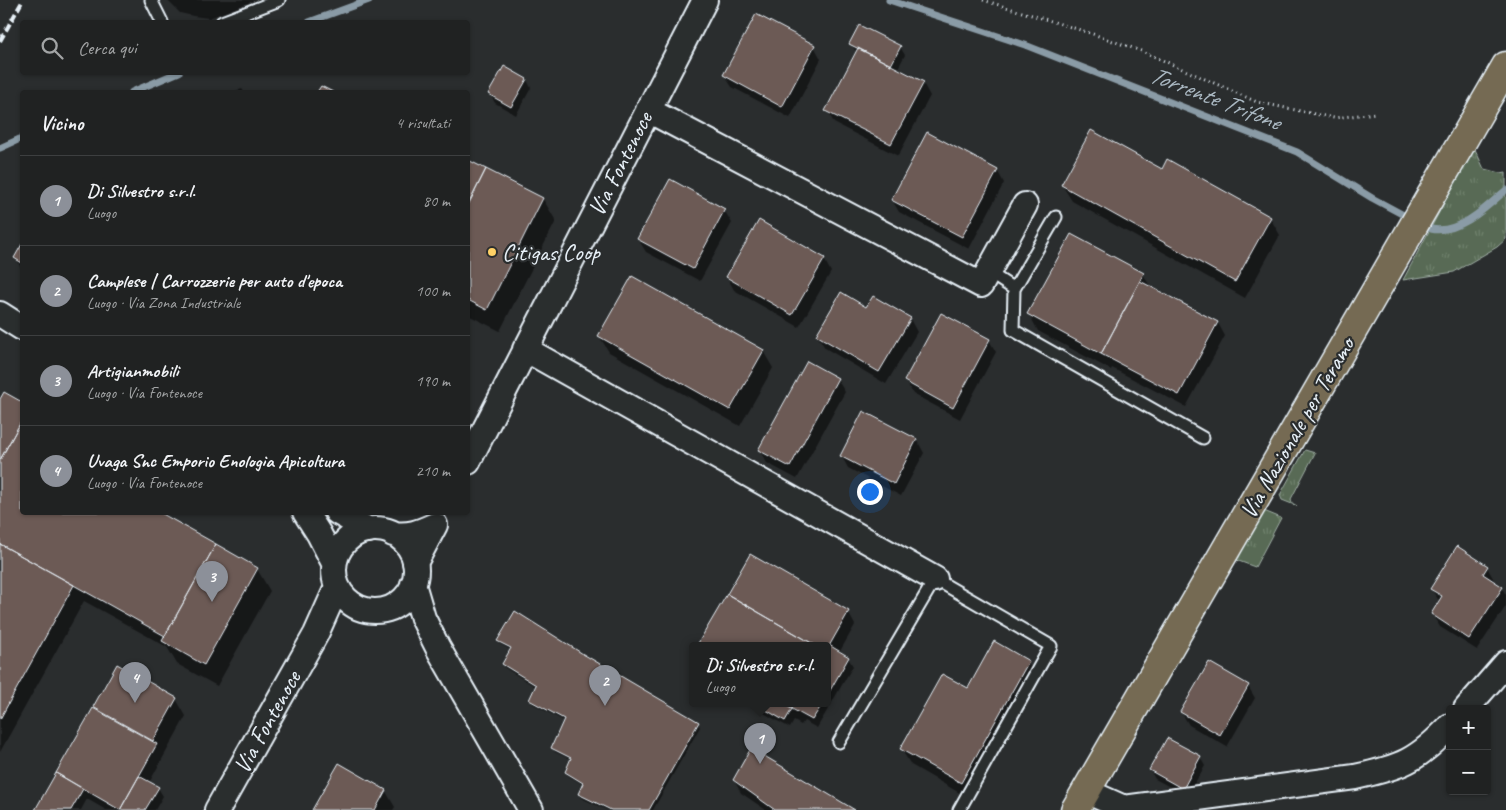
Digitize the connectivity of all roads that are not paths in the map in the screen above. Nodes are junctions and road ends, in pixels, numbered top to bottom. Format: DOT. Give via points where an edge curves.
graph roads {
  1 [pos="151,0"];
  2 [pos="278,0"];
  3 [pos="705,0"];
  4 [pos="161,20"];
  5 [pos="227,20"];
  6 [pos="1506,66"];
  7 [pos="648,110"];
  8 [pos="1025,204"];
  9 [pos="1056,217"];
  10 [pos="988,272"];
  11 [pos="1014,290"];
  12 [pos="0,314"];
  13 [pos="20,327"];
  14 [pos="525,349"];
  15 [pos="1203,438"];
  16 [pos="470,458"];
  17 [pos="307,515"];
  18 [pos="342,515"];
  19 [pos="438,519"];
  20 [pos="369,530"];
  21 [pos="393,534"];
  22 [pos="334,563"];
  23 [pos="414,574"];
  24 [pos="935,579"];
  25 [pos="337,586"];
  26 [pos="362,609"];
  27 [pos="387,609"];
  28 [pos="316,634"];
  29 [pos="438,648"];
  30 [pos="1506,663"];
  31 [pos="1469,705"];
  32 [pos="1446,730"];
  33 [pos="839,742"];
  34 [pos="1081,800"];
  35 [pos="217,810"];
  36 [pos="531,810"];
  37 [pos="959,810"];
  1 -- 4 [label="lane"];
  2 -- 5 [label="lane"];
  3 -- 7 [label="street, Via Fontenoce"];
  6 -- 34 [label="main road, Via Nazionale per Teramo"];
  7 -- 10 [label="street" via="981,285"];
  7 -- 14 [label="street, Via Fontenoce"];
  8 -- 10 [label="street"];
  9 -- 11 [label="lane"];
  10 -- 11 [label="lane"];
  11 -- 15 [label="lane" via="1013,330"];
  12 -- 13 [label="street"];
  14 -- 16 [label="street, Via Fontenoce"];
  14 -- 24 [label="street"];
  17 -- 22 [label="street"];
  18 -- 20 [label="street"];
  19 -- 21 [label="street" via="417,533"];
  19 -- 23 [label="street"];
  20 -- 21 [label="street"];
  20 -- 22 [label="street" via="356,533 346,541"];
  21 -- 23 [label="street" via="411,551"];
  22 -- 25 [label="street"];
  23 -- 27 [label="street" via="407,595"];
  23 -- 29 [label="street" via="423,618"];
  24 -- 33 [label="lane"];
  24 -- 37 [label="lane" via="1051,646"];
  25 -- 26 [label="street" via="351,604"];
  25 -- 28 [label="street, Via Fontenoce"];
  26 -- 27 [label="street"];
  26 -- 28 [label="street, Via Fontenoce"];
  27 -- 29 [label="street" via="418,628"];
  28 -- 35 [label="street, Via Fontenoce"];
  29 -- 36 [label="street"];
  30 -- 31 [label="street"];
  32 -- 34 [label="street, Via Nazionale per Teramo" via="1423,752 1406,762 1355,777 1124,808"];
}
